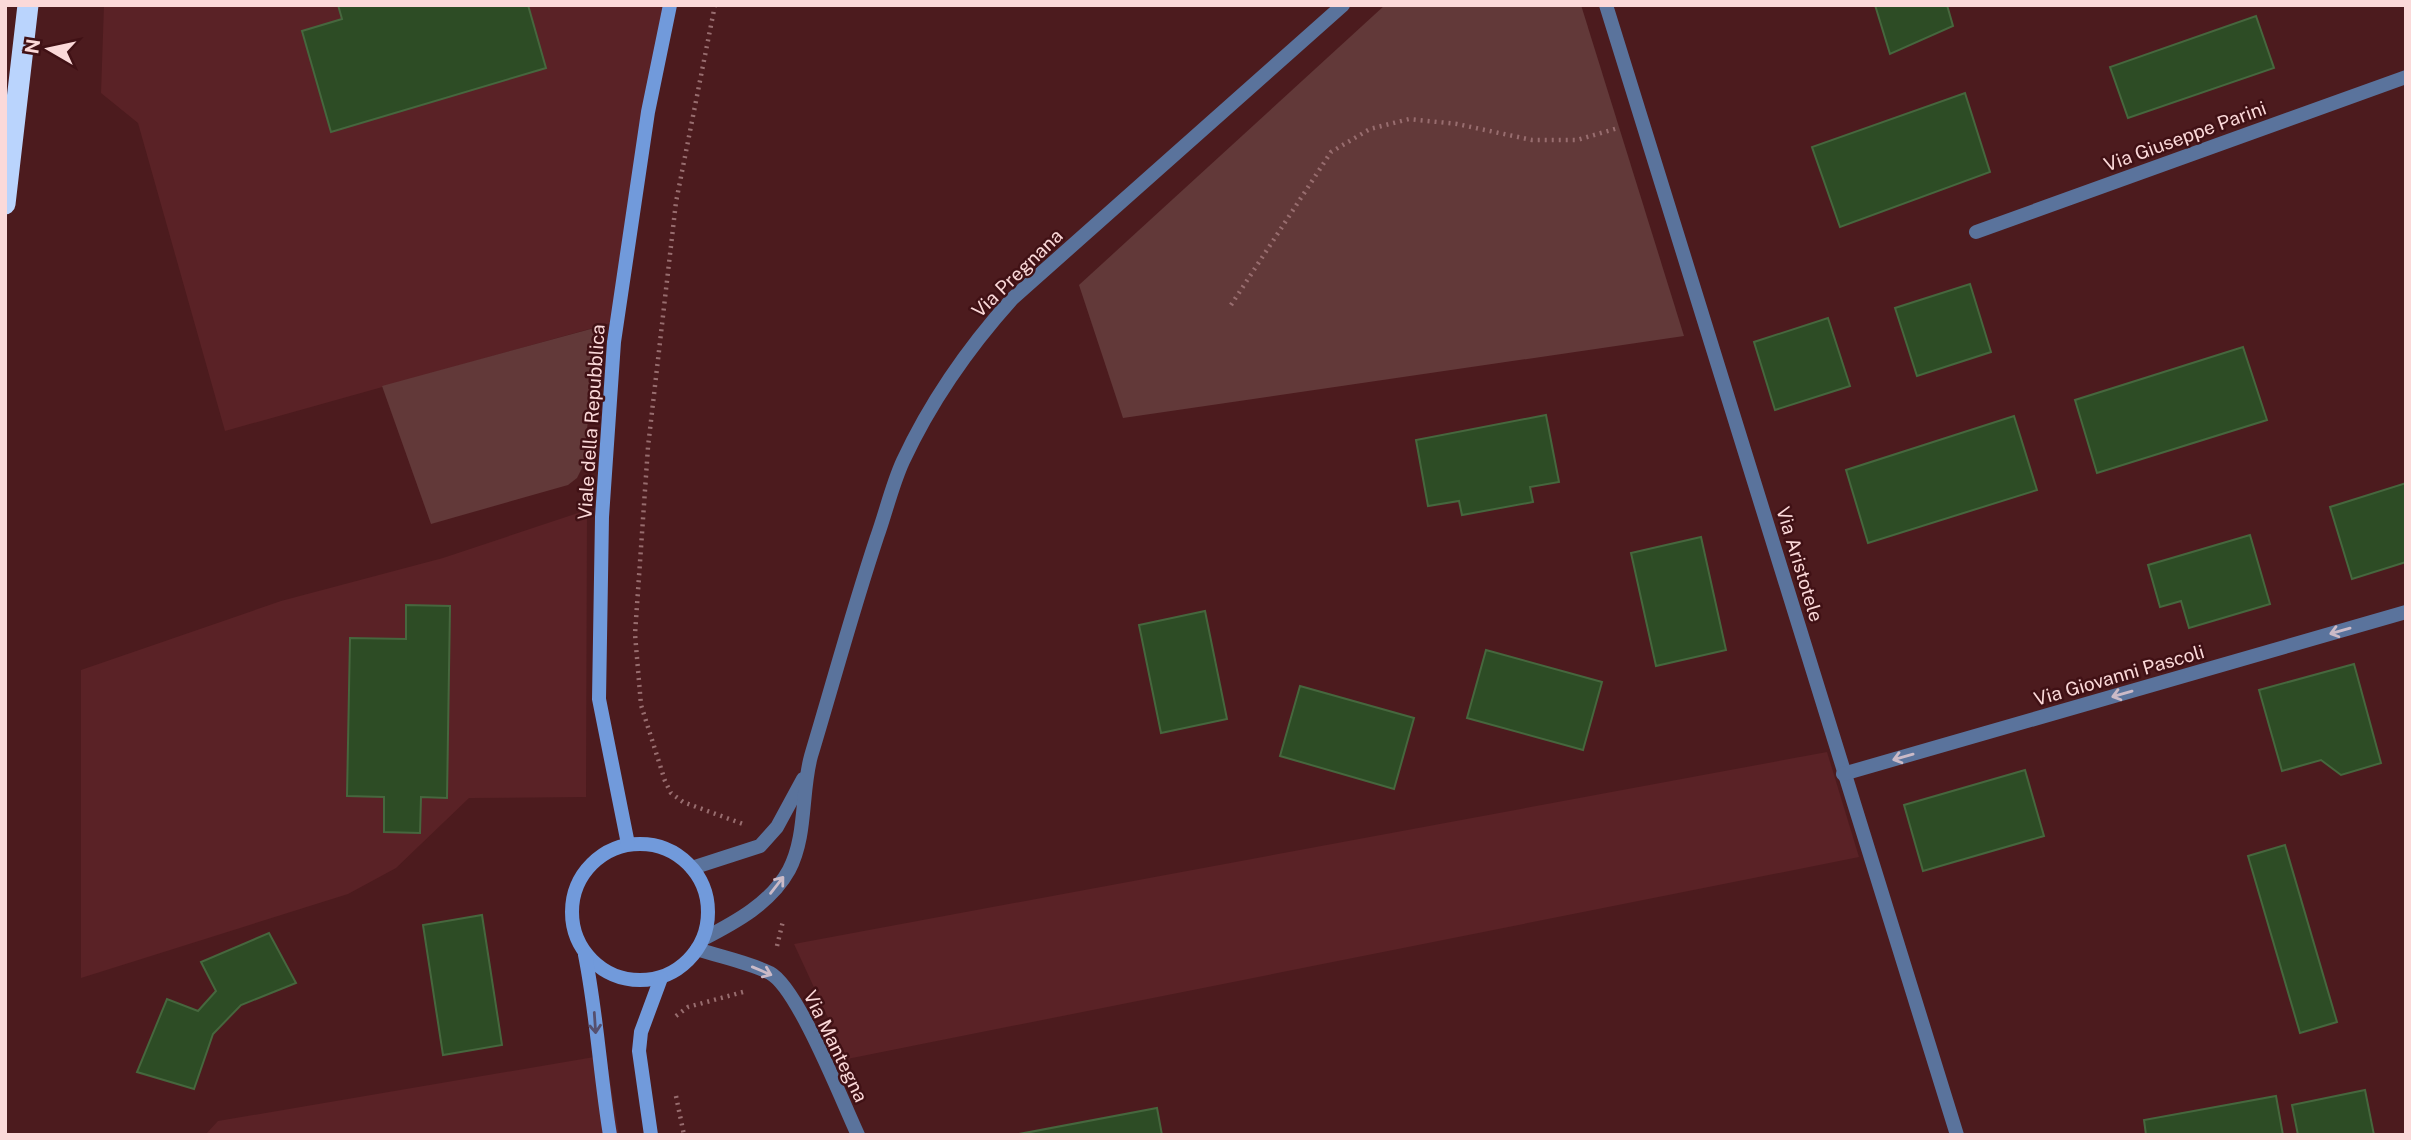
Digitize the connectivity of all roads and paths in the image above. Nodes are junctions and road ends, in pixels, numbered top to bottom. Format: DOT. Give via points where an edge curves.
graph roads {
  1 [pos="28,5"];
  2 [pos="670,5"];
  3 [pos="715,5"];
  4 [pos="1343,5"];
  5 [pos="1606,5"];
  6 [pos="2406,77"];
  7 [pos="1643,122"];
  8 [pos="5,204"];
  9 [pos="1976,232"];
  10 [pos="1231,305"];
  11 [pos="2406,612"];
  12 [pos="1843,774"];
  13 [pos="806,775"];
  14 [pos="628,844"];
  15 [pos="760,846"];
  16 [pos="692,868"];
  17 [pos="773,892"];
  18 [pos="700,944"];
  19 [pos="586,955"];
  20 [pos="761,970"];
  21 [pos="661,978"];
  22 [pos="673,1023"];
  23 [pos="675,1087"];
  24 [pos="610,1135"];
  25 [pos="651,1135"];
  26 [pos="684,1135"];
  27 [pos="858,1135"];
  28 [pos="1957,1135"];
  1 -- 8 [label="highway"];
  2 -- 14 [label="street, Viale della Repubblica" via="648,112 614,342 602,517 599,699"];
  3 -- 15 [label="path" via="676,202 648,447 635,634 641,705 671,793 683,802 740,821"];
  4 -- 13 [label="street, Via Pregnana" via="1012,299 970,346 902,464"];
  5 -- 7 [label="street, Via Aristotele"];
  6 -- 9 [label="street, Via Giuseppe Parini"];
  7 -- 10 [label="path" via="1577,139 1532,140 1409,119 1370,129 1331,152"];
  7 -- 12 [label="street, Via Aristotele"];
  11 -- 12 [label="street, Via Giovanni Pascoli, one-way"];
  12 -- 28 [label="street, Via Aristotele"];
  13 -- 15 [label="street, Via Pregnana" via="778,827"];
  17 -- 13 [label="street, Via Pregnana, one-way" via="790,869 802,826"];
  14 -- 16 [label="street" via="652,844 674,853"];
  14 -- 19 [label="street" via="606,852 587,867 576,887 570,911 574,934"];
  15 -- 16 [label="street"];
  16 -- 18 [label="street" via="708,902"];
  17 -- 18 [label="street, Via Pregnana" via="739,921"];
  17 -- 20 [label="path" via="783,928"];
  18 -- 20 [label="street, Via Mantegna"];
  18 -- 21 [label="street" via="675,971"];
  19 -- 21 [label="street" via="619,978"];
  19 -- 24 [label="street, one-way"];
  20 -- 22 [label="path" via="743,991 688,1007"];
  20 -- 27 [label="street, Via Mantegna, one-way" via="783,984 797,1005"];
  21 -- 25 [label="street" via="641,1032 639,1051"];
  23 -- 26 [label="path"];
}
